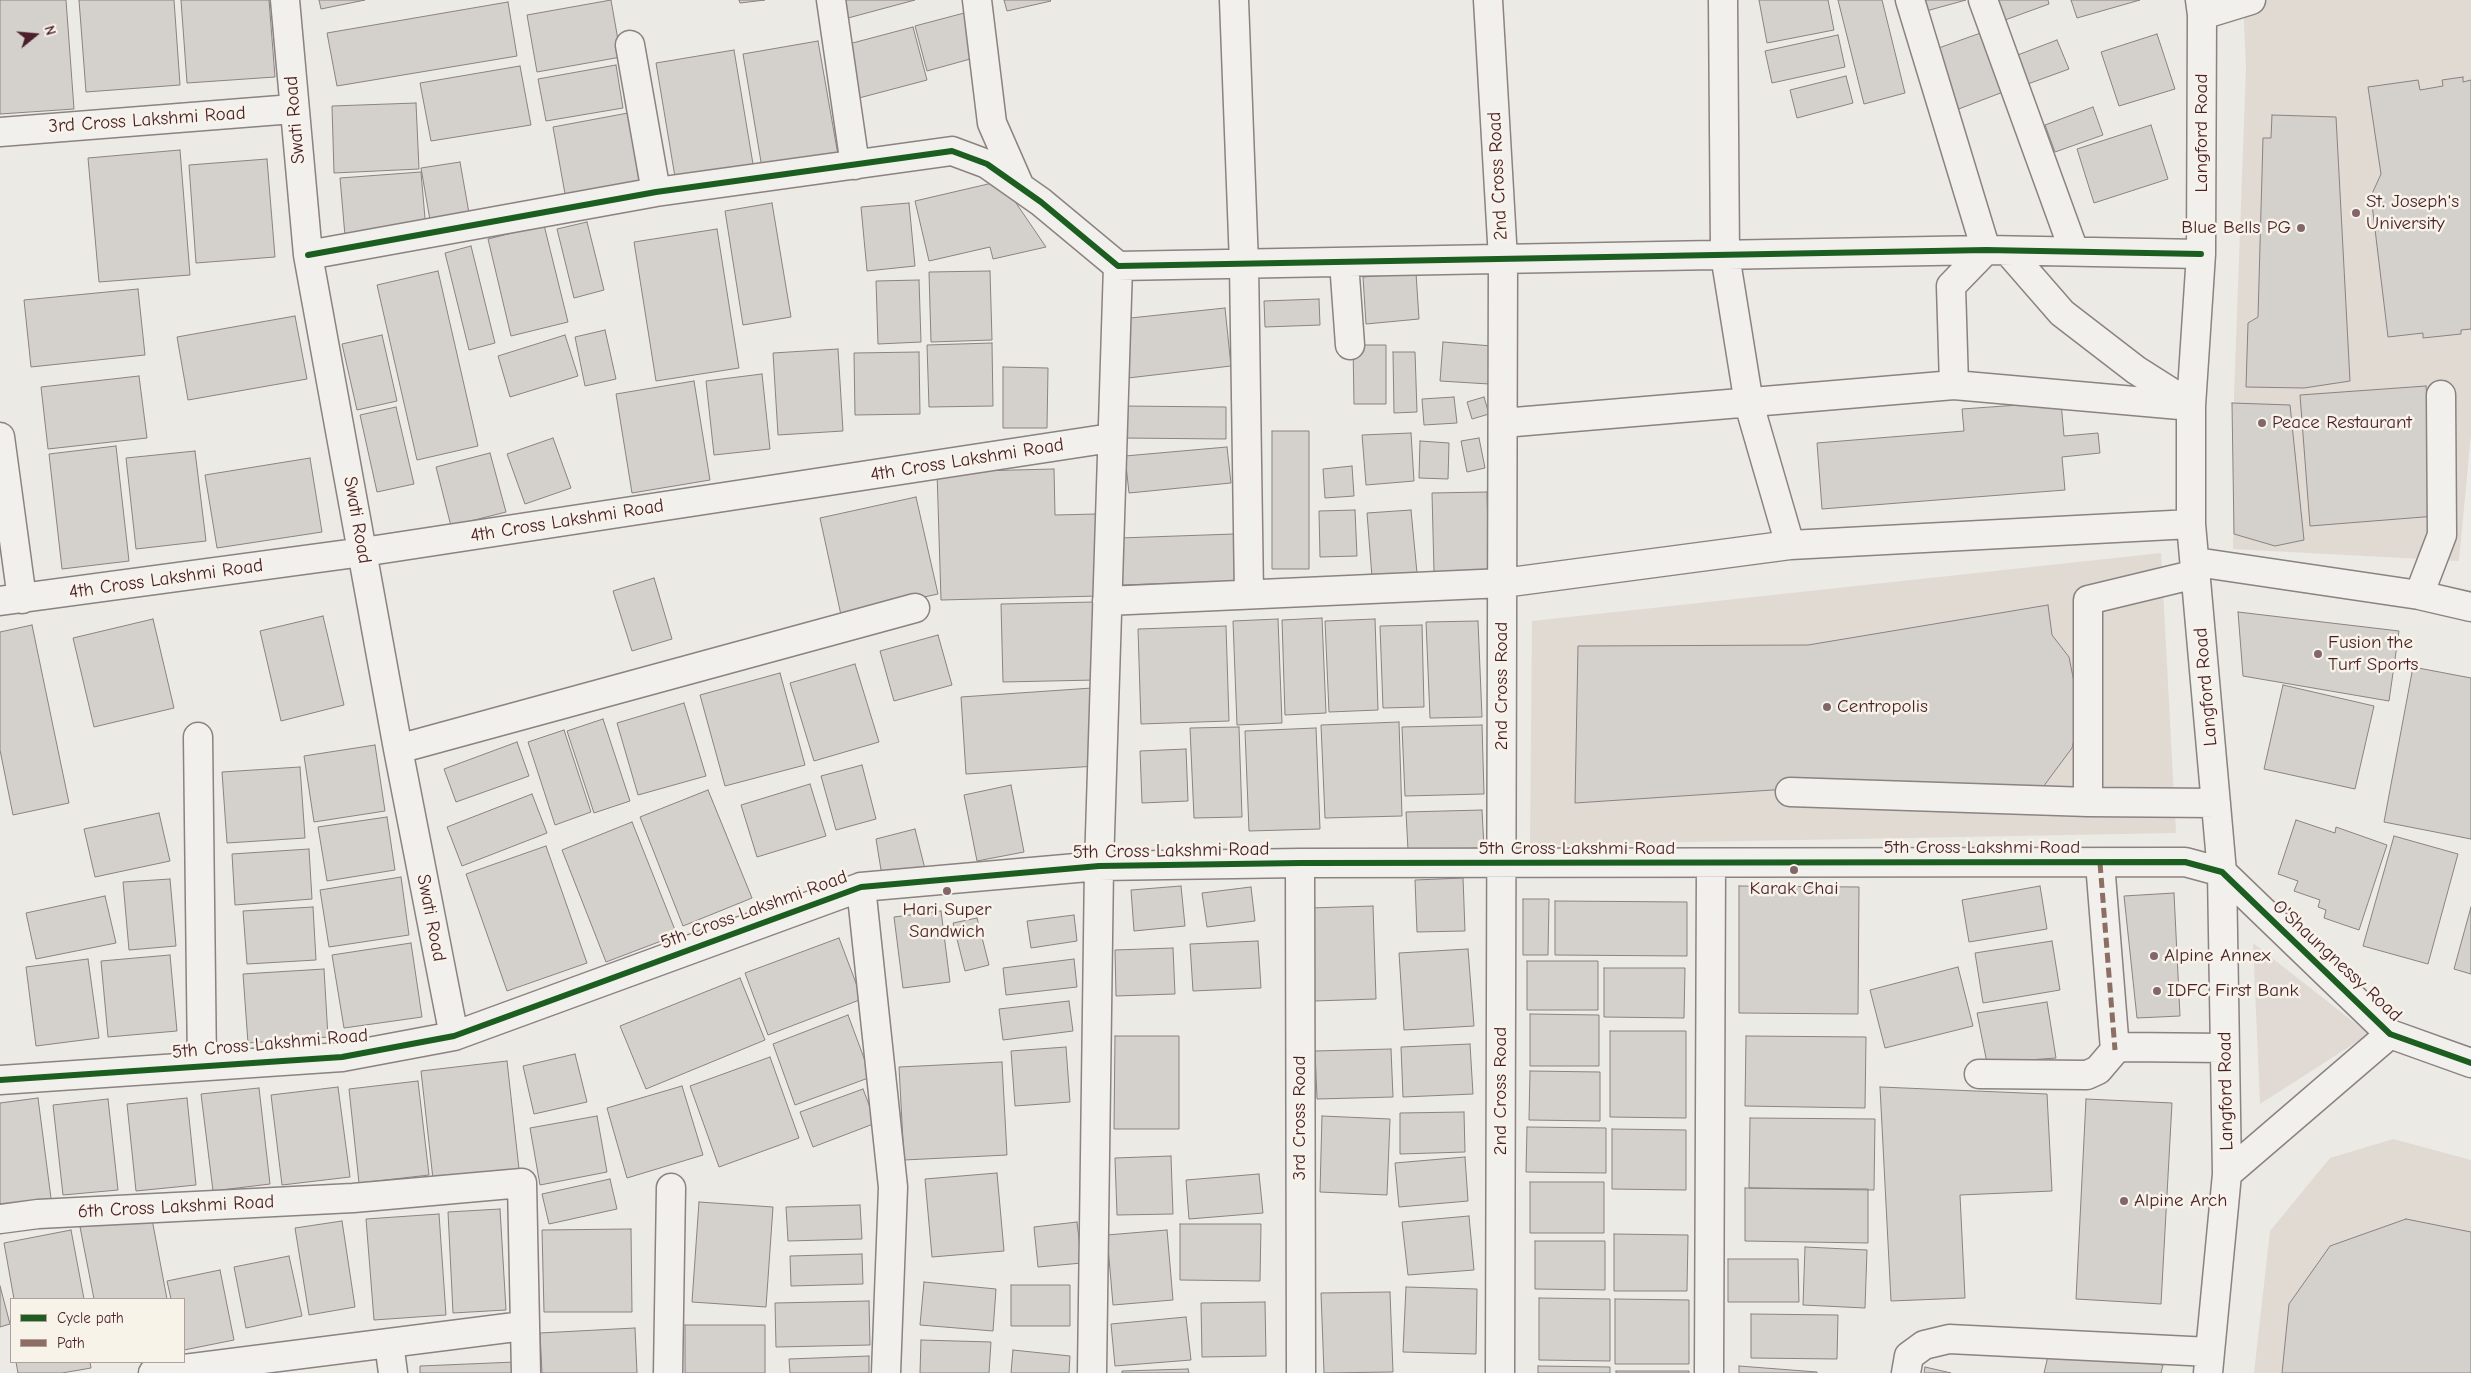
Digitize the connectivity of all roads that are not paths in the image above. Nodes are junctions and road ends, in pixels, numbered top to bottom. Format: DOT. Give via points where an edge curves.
graph roads {
  1 [pos="285,0"];
  2 [pos="831,0"];
  3 [pos="977,0"];
  4 [pos="1234,0"];
  5 [pos="1488,0"];
  6 [pos="1723,0"];
  7 [pos="1910,0"];
  8 [pos="1983,0"];
  9 [pos="2251,0"];
  10 [pos="2201,7"];
  11 [pos="630,45"];
  12 [pos="293,109"];
  13 [pos="0,132"];
  14 [pos="855,165"];
  15 [pos="1021,188"];
  16 [pos="656,192"];
  17 [pos="1997,250"];
  18 [pos="2074,251"];
  19 [pos="2202,254"];
  20 [pos="308,255"];
  21 [pos="1724,255"];
  22 [pos="1503,259"];
  23 [pos="1344,262"];
  24 [pos="1244,264"];
  25 [pos="1118,266"];
  26 [pos="1350,345"];
  27 [pos="1954,385"];
  28 [pos="2441,395"];
  29 [pos="1749,404"];
  30 [pos="2191,406"];
  31 [pos="1503,423"];
  32 [pos="0,437"];
  33 [pos="1111,438"];
  34 [pos="2192,524"];
  35 [pos="1790,545"];
  36 [pos="363,552"];
  37 [pos="2196,568"];
  38 [pos="1503,583"];
  39 [pos="1249,594"];
  40 [pos="2419,594"];
  41 [pos="11,600"];
  42 [pos="1107,601"];
  43 [pos="2471,607"];
  44 [pos="915,608"];
  45 [pos="198,737"];
  46 [pos="398,749"];
  47 [pos="1790,792"];
  48 [pos="2088,802"];
  49 [pos="2216,803"];
  50 [pos="1300,863"];
  51 [pos="2100,863"];
  52 [pos="1502,864"];
  53 [pos="1711,864"];
  54 [pos="1099,866"];
  55 [pos="2222,872"];
  56 [pos="861,887"];
  57 [pos="2390,1034"];
  58 [pos="454,1036"];
  59 [pos="2225,1048"];
  60 [pos="2115,1050"];
  61 [pos="2471,1063"];
  62 [pos="202,1066"];
  63 [pos="1979,1074"];
  64 [pos="0,1080"];
  65 [pos="2227,1174"];
  66 [pos="670,1188"];
  67 [pos="0,1219"];
  68 [pos="523,1326"];
  69 [pos="390,1343"];
  70 [pos="2209,1363"];
  71 [pos="153,1373"];
  72 [pos="393,1373"];
  73 [pos="526,1373"];
  74 [pos="668,1373"];
  75 [pos="886,1373"];
  76 [pos="1092,1373"];
  77 [pos="1301,1373"];
  78 [pos="1500,1373"];
  79 [pos="1708,1373"];
  80 [pos="1906,1373"];
  1 -- 12 [label="street, Swati Road"];
  2 -- 14 [label="street"];
  3 -- 15 [label="street" via="992,123"];
  4 -- 24 [label="street"];
  5 -- 22 [label="street, 2nd Cross Road"];
  6 -- 21 [label="street"];
  7 -- 17 [label="street"];
  8 -- 18 [label="street"];
  9 -- 10 [label="street"];
  10 -- 19 [label="street, Langford Road"];
  11 -- 16 [label="street"];
  12 -- 13 [label="street, 3rd Cross Lakshmi Road"];
  12 -- 20 [label="street, Swati Road"];
  14 -- 15 [label="street" via="952,151 987,164"];
  14 -- 16 [label="street"];
  15 -- 25 [label="street" via="1070,224"];
  16 -- 20 [label="street"];
  17 -- 18 [label="street"];
  17 -- 21 [label="street"];
  17 -- 27 [label="street" via="1951,286"];
  17 -- 30 [label="street" via="2062,313 2136,370"];
  18 -- 19 [label="street"];
  19 -- 30 [label="street, Langford Road"];
  20 -- 36 [label="street, Swati Road"];
  21 -- 22 [label="street"];
  21 -- 29 [label="street"];
  22 -- 23 [label="street"];
  22 -- 31 [label="street, 2nd Cross Road"];
  23 -- 24 [label="street"];
  23 -- 26 [label="street"];
  24 -- 25 [label="street"];
  24 -- 39 [label="street"];
  25 -- 33 [label="street"];
  27 -- 29 [label="street"];
  27 -- 30 [label="street"];
  28 -- 40 [label="street" via="2442,535"];
  29 -- 31 [label="street"];
  29 -- 35 [label="street"];
  30 -- 34 [label="street, Langford Road"];
  31 -- 38 [label="street, 2nd Cross Road"];
  32 -- 41 [label="street, 4th Cross Lakshmi Road"];
  33 -- 36 [label="street, 4th Cross Lakshmi Road"];
  33 -- 42 [label="street"];
  34 -- 35 [label="street"];
  34 -- 37 [label="street, Langford Road"];
  35 -- 38 [label="street"];
  36 -- 41 [label="street, 4th Cross Lakshmi Road"];
  36 -- 46 [label="street, Swati Road"];
  37 -- 40 [label="street"];
  37 -- 48 [label="street" via="2088,600"];
  37 -- 49 [label="street, Langford Road"];
  38 -- 39 [label="street"];
  38 -- 52 [label="street, 2nd Cross Road"];
  39 -- 42 [label="street"];
  40 -- 43 [label="street"];
  42 -- 54 [label="street"];
  44 -- 46 [label="street"];
  45 -- 62 [label="street"];
  46 -- 58 [label="street, Swati Road"];
  47 -- 48 [label="street"];
  48 -- 49 [label="street"];
  49 -- 55 [label="street, Langford Road"];
  50 -- 52 [label="street, 5th Cross Lakshmi Road"];
  50 -- 54 [label="street, 5th Cross Lakshmi Road"];
  50 -- 77 [label="street, 3rd Cross Road"];
  51 -- 53 [label="street, 5th Cross Lakshmi Road"];
  51 -- 55 [label="street, 5th Cross Lakshmi Road" via="2185,862"];
  51 -- 60 [label="street"];
  52 -- 53 [label="street, 5th Cross Lakshmi Road"];
  52 -- 78 [label="street, 2nd Cross Road"];
  53 -- 79 [label="street"];
  54 -- 56 [label="street, 5th Cross Lakshmi Road"];
  54 -- 76 [label="street"];
  55 -- 57 [label="street, O'Shaungnessy Road"];
  55 -- 59 [label="street, Langford Road"];
  56 -- 58 [label="street, 5th Cross Lakshmi Road"];
  56 -- 75 [label="street" via="893,1187"];
  57 -- 61 [label="street, O'Shaungnessy Road"];
  57 -- 65 [label="street"];
  58 -- 62 [label="street, 5th Cross Lakshmi Road" via="342,1057"];
  59 -- 60 [label="street" via="2122,1047"];
  59 -- 65 [label="street, Langford Road"];
  60 -- 63 [label="street" via="2098,1070 2087,1075"];
  62 -- 64 [label="street, 5th Cross Lakshmi Road"];
  65 -- 70 [label="street, Langford Road"];
  66 -- 74 [label="street"];
  67 -- 68 [label="street, 6th Cross Lakshmi Road" via="38,1214 353,1198 522,1183"];
  68 -- 69 [label="street"];
  68 -- 73 [label="street"];
  69 -- 71 [label="street"];
  69 -- 72 [label="street"];
  70 -- 80 [label="street" via="1949,1339 1924,1345 1909,1356"];
}
